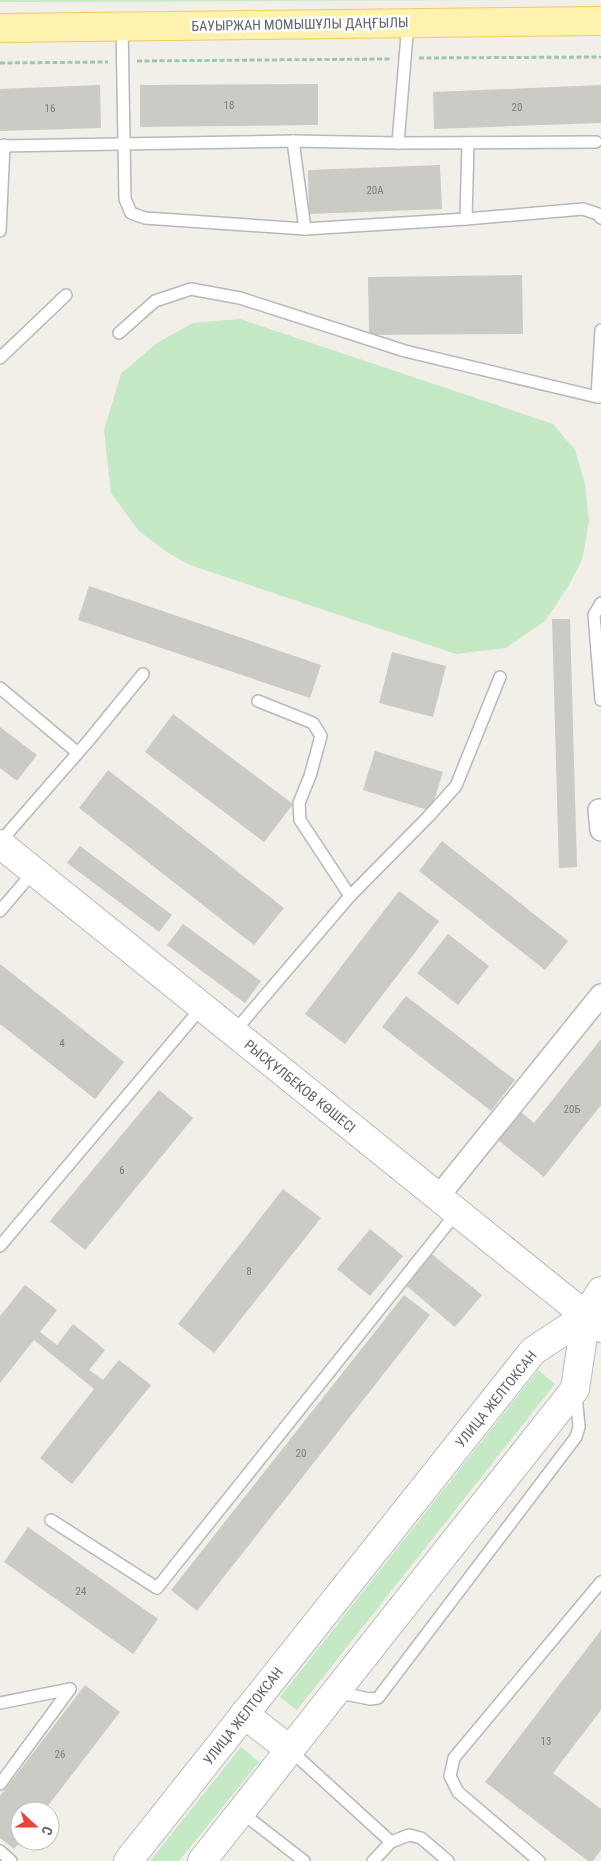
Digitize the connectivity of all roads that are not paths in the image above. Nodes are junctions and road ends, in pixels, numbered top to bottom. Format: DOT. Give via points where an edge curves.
graph roads {
  1 [pos="601,21"];
  2 [pos="408,23"];
  3 [pos="122,26"];
  4 [pos="0,28"];
  5 [pos="293,141"];
  6 [pos="596,142"];
  7 [pos="398,143"];
  8 [pos="468,143"];
  9 [pos="125,144"];
  10 [pos="2,146"];
  11 [pos="601,218"];
  12 [pos="466,219"];
  13 [pos="305,229"];
  14 [pos="0,231"];
  15 [pos="66,295"];
  16 [pos="601,330"];
  17 [pos="119,333"];
  18 [pos="0,358"];
  19 [pos="599,397"];
  20 [pos="601,602"];
  21 [pos="143,674"];
  22 [pos="500,677"];
  23 [pos="0,688"];
  24 [pos="601,700"];
  25 [pos="258,701"];
  26 [pos="78,753"];
  27 [pos="601,810"];
  28 [pos="601,830"];
  29 [pos="0,843"];
  30 [pos="34,871"];
  31 [pos="350,896"];
  32 [pos="0,911"];
  33 [pos="601,995"];
  34 [pos="202,1007"];
  35 [pos="234,1032"];
  36 [pos="448,1204"];
  37 [pos="0,1246"];
  38 [pos="601,1291"];
  39 [pos="594,1322"];
  40 [pos="575,1389"];
  41 [pos="51,1520"];
  42 [pos="601,1582"];
  43 [pos="336,1692"];
  44 [pos="0,1703"];
  45 [pos="244,1714"];
  46 [pos="290,1750"];
  47 [pos="0,1784"];
  48 [pos="241,1812"];
  49 [pos="391,1842"];
  50 [pos="0,1851"];
  51 [pos="11,1861"];
  52 [pos="128,1861"];
  53 [pos="202,1861"];
  54 [pos="304,1861"];
  55 [pos="373,1861"];
  56 [pos="448,1861"];
  57 [pos="539,1861"];
  1 -- 2 [label="main road, БАУЫРЖАН МОМЫШҰЛЫ ДАҢҒЫЛЫ"];
  2 -- 3 [label="main road, БАУЫРЖАН МОМЫШҰЛЫ ДАҢҒЫЛЫ"];
  2 -- 7 [label="lane"];
  3 -- 4 [label="main road, БАУЫРЖАН МОМЫШҰЛЫ ДАҢҒЫЛЫ"];
  3 -- 9 [label="lane"];
  5 -- 7 [label="lane"];
  5 -- 9 [label="lane"];
  5 -- 13 [label="lane"];
  6 -- 8 [label="lane"];
  7 -- 8 [label="lane"];
  8 -- 12 [label="lane"];
  9 -- 10 [label="lane"];
  9 -- 13 [label="lane" via="125,199 131,213 145,218"];
  10 -- 14 [label="lane"];
  11 -- 12 [label="lane" via="584,209"];
  12 -- 13 [label="lane"];
  15 -- 18 [label="lane"];
  16 -- 19 [label="lane"];
  17 -- 19 [label="lane" via="155,301 191,289 240,298 405,351"];
  20 -- 24 [label="lane" via="594,615"];
  21 -- 26 [label="lane"];
  22 -- 31 [label="lane" via="456,786"];
  23 -- 26 [label="lane"];
  25 -- 31 [label="lane" via="313,723 321,736 299,802 300,820"];
  26 -- 29 [label="lane"];
  27 -- 28 [label="street"];
  29 -- 30 [label="main road, РЫСҚҰЛБЕКОВ КӨШЕСІ"];
  30 -- 32 [label="lane"];
  30 -- 34 [label="main road, РЫСҚҰЛБЕКОВ КӨШЕСІ"];
  31 -- 35 [label="lane"];
  33 -- 36 [label="street"];
  34 -- 35 [label="main road, РЫСҚҰЛБЕКОВ КӨШЕСІ"];
  34 -- 37 [label="lane"];
  35 -- 36 [label="main road, РЫСҚҰЛБЕКОВ КӨШЕСІ"];
  36 -- 39 [label="main road, РЫСҚҰЛБЕКОВ КӨШЕСІ"];
  36 -- 41 [label="lane" via="158,1588"];
  38 -- 39 [label="main road"];
  39 -- 40 [label="main road"];
  39 -- 45 [label="main road, УЛИЦА ЖЕЛТОКСАН" via="533,1351"];
  40 -- 43 [label="main road"];
  40 -- 43 [label="lane" via="579,1427 576,1437 378,1698"];
  42 -- 57 [label="lane" via="454,1758 450,1776 458,1792"];
  43 -- 46 [label="main road"];
  44 -- 47 [label="lane" via="70,1689"];
  45 -- 46 [label="main road"];
  45 -- 52 [label="main road, УЛИЦА ЖЕЛТОКСАН"];
  46 -- 48 [label="main road"];
  46 -- 49 [label="lane"];
  48 -- 53 [label="main road"];
  48 -- 54 [label="lane"];
  49 -- 55 [label="lane"];
  49 -- 56 [label="lane" via="409,1835 421,1838"];
  50 -- 51 [label="lane"];
}
